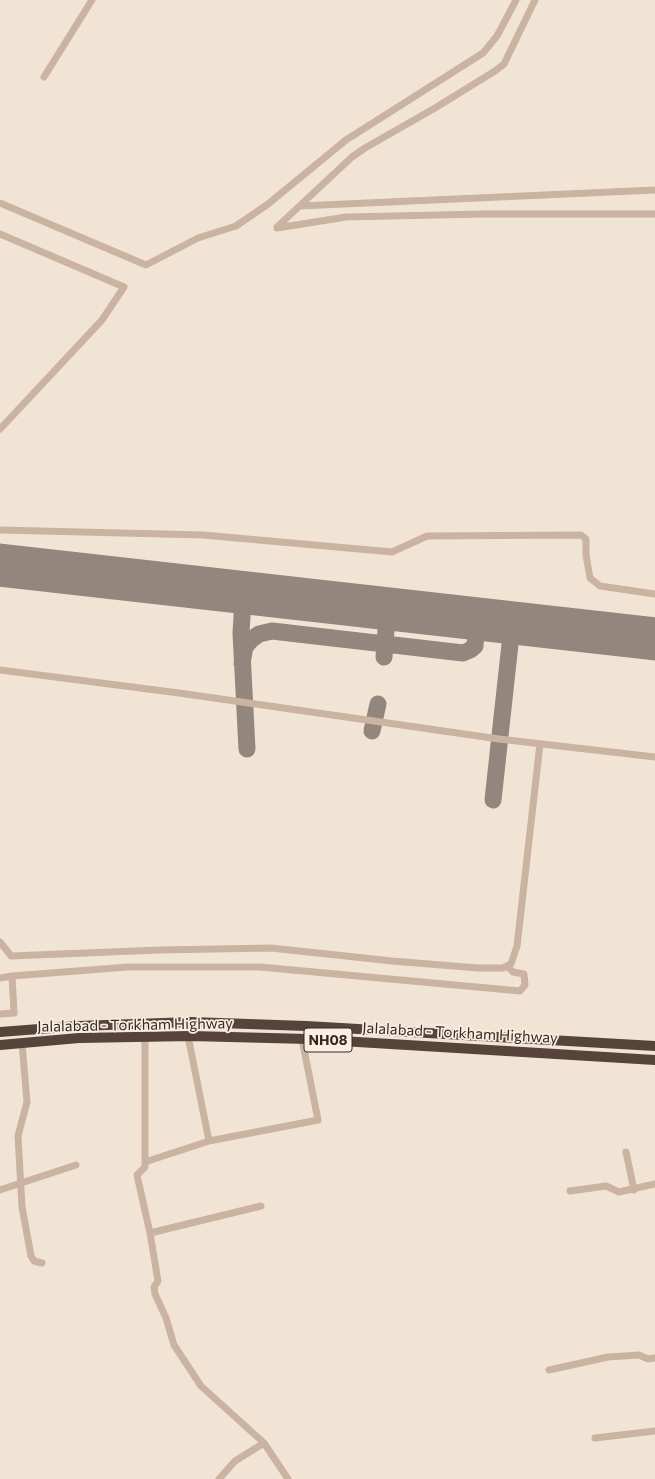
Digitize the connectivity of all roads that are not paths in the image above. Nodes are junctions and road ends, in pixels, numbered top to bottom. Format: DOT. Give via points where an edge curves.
graph roads {
  1 [pos="92,0"];
  2 [pos="516,0"];
  3 [pos="536,0"];
  4 [pos="44,77"];
  5 [pos="655,190"];
  6 [pos="0,203"];
  7 [pos="300,206"];
  8 [pos="655,214"];
  9 [pos="0,234"];
  10 [pos="0,429"];
  11 [pos="0,530"];
  12 [pos="655,594"];
  13 [pos="0,670"];
  14 [pos="540,744"];
  15 [pos="655,757"];
  16 [pos="0,942"];
  17 [pos="507,966"];
  18 [pos="12,976"];
  19 [pos="0,978"];
  20 [pos="0,1014"];
  21 [pos="0,1032"];
  22 [pos="188,1036"];
  23 [pos="146,1037"];
  24 [pos="302,1039"];
  25 [pos="22,1043"];
  26 [pos="0,1045"];
  27 [pos="655,1046"];
  28 [pos="655,1060"];
  29 [pos="209,1141"];
  30 [pos="626,1152"];
  31 [pos="145,1162"];
  32 [pos="76,1165"];
  33 [pos="21,1183"];
  34 [pos="655,1184"];
  35 [pos="0,1190"];
  36 [pos="634,1190"];
  37 [pos="570,1191"];
  38 [pos="261,1206"];
  39 [pos="150,1234"];
  40 [pos="42,1263"];
  41 [pos="655,1358"];
  42 [pos="549,1370"];
  43 [pos="655,1431"];
  44 [pos="595,1438"];
  45 [pos="264,1443"];
  46 [pos="219,1479"];
  47 [pos="288,1479"];
  1 -- 4 [label="street"];
  2 -- 6 [label="street" via="497,36 483,53 346,140 268,204 236,226 198,238 146,265"];
  3 -- 7 [label="street" via="504,64 352,157"];
  5 -- 7 [label="street"];
  7 -- 8 [label="street" via="277,228 346,217"];
  9 -- 10 [label="street" via="124,287 102,320"];
  11 -- 12 [label="street" via="203,535 392,552 427,536 581,535 586,539 590,578 600,586"];
  13 -- 14 [label="street"];
  14 -- 15 [label="street"];
  14 -- 17 [label="street" via="517,946 511,964"];
  16 -- 17 [label="street" via="11,956 271,948 478,968"];
  17 -- 18 [label="street" via="513,972 524,974 525,985 520,991 260,967 128,968"];
  18 -- 19 [label="street"];
  18 -- 20 [label="street" via="14,1013"];
  21 -- 27 [label="highway, Jalalabad - Torkham Highway / NH08" via="191,1022"];
  22 -- 23 [label="highway, Jalalabad - Torkham Highway / NH08"];
  22 -- 24 [label="highway, Jalalabad - Torkham Highway / NH08"];
  22 -- 29 [label="street"];
  23 -- 25 [label="highway, Jalalabad - Torkham Highway / NH08" via="79,1038"];
  23 -- 31 [label="street"];
  24 -- 28 [label="highway, Jalalabad - Torkham Highway / NH08"];
  24 -- 29 [label="street" via="318,1120"];
  25 -- 26 [label="highway, Jalalabad - Torkham Highway / NH08"];
  25 -- 33 [label="street" via="27,1102 18,1136"];
  29 -- 31 [label="street"];
  30 -- 36 [label="street"];
  31 -- 39 [label="street" via="145,1167 137,1175"];
  32 -- 33 [label="street"];
  33 -- 35 [label="street"];
  33 -- 40 [label="street" via="22,1207 31,1256 34,1261"];
  34 -- 36 [label="street"];
  36 -- 37 [label="street" via="619,1192 606,1186"];
  38 -- 39 [label="street"];
  39 -- 45 [label="street" via="158,1281 154,1287 155,1294 174,1345 201,1386"];
  41 -- 42 [label="street" via="639,1355 608,1357"];
  43 -- 44 [label="street"];
  45 -- 46 [label="street" via="235,1462"];
  45 -- 47 [label="street"];
}
